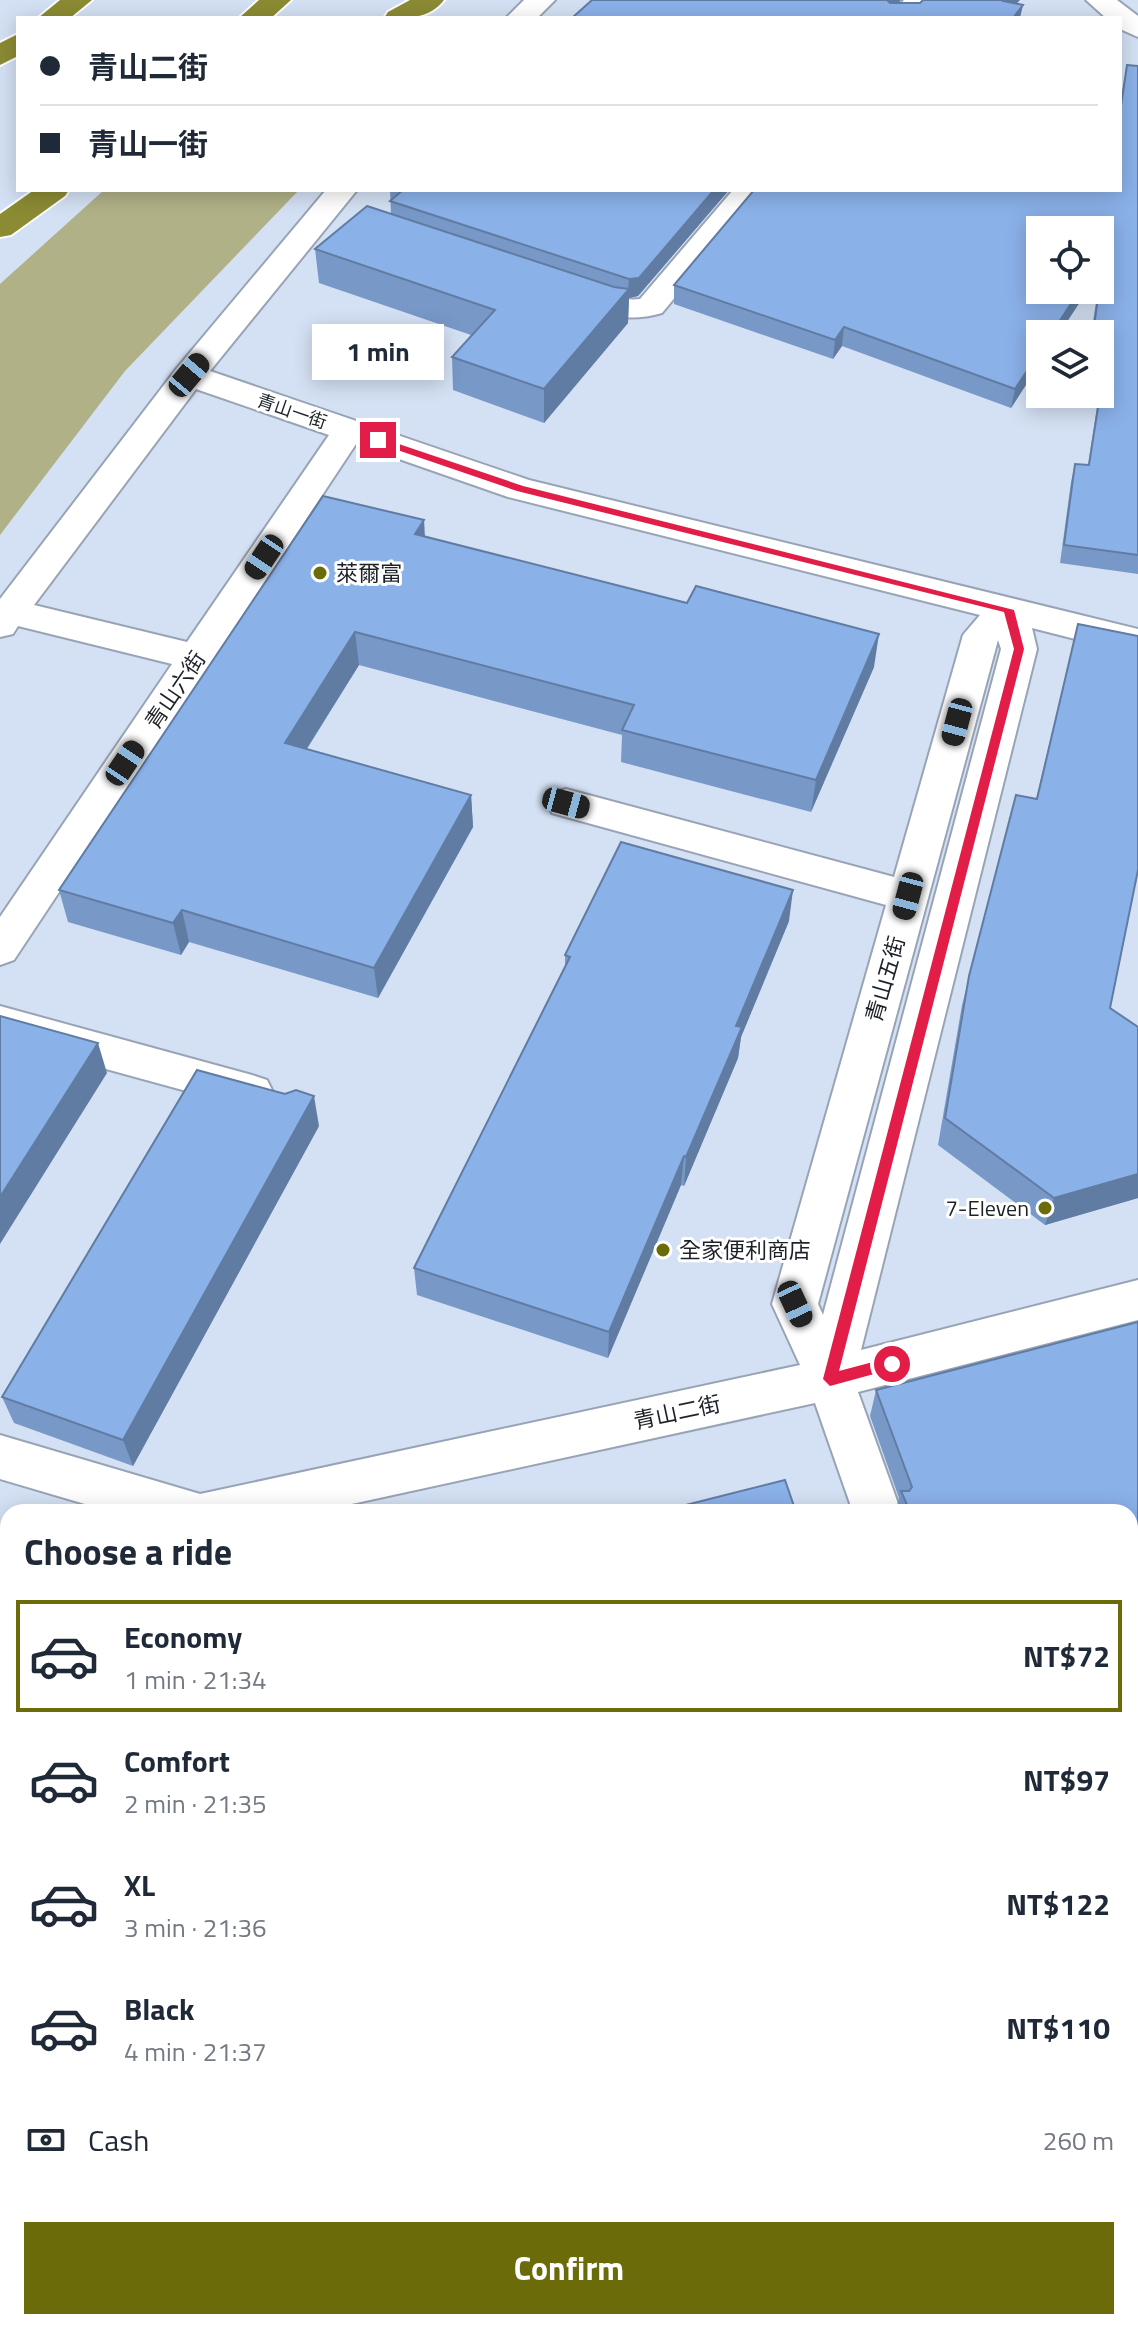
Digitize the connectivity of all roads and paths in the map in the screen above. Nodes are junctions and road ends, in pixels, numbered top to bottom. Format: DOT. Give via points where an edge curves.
graph roads {
  1 [pos="78,0"];
  2 [pos="277,0"];
  3 [pos="430,0"];
  4 [pos="541,0"];
  5 [pos="920,0"];
  6 [pos="1100,0"];
  7 [pos="55,16"];
  8 [pos="256,16"];
  9 [pos="402,16"];
  10 [pos="522,16"];
  11 [pos="904,16"];
  12 [pos="1121,16"];
  13 [pos="1122,17"];
  14 [pos="1138,29"];
  15 [pos="16,44"];
  16 [pos="0,57"];
  17 [pos="31,192"];
  18 [pos="51,192"];
  19 [pos="747,192"];
  20 [pos="334,201"];
  21 [pos="0,217"];
  22 [pos="357,222"];
  23 [pos="0,228"];
  24 [pos="551,286"];
  25 [pos="189,375"];
  26 [pos="349,430"];
  27 [pos="1009,610"];
  28 [pos="5,619"];
  29 [pos="1138,642"];
  30 [pos="196,657"];
  31 [pos="566,803"];
  32 [pos="908,896"];
  33 [pos="0,949"];
  34 [pos="0,1023"];
  35 [pos="291,1103"];
  36 [pos="1138,1300"];
  37 [pos="830,1379"];
  38 [pos="0,1457"];
  39 [pos="162,1504"];
  40 [pos="249,1504"];
  41 [pos="874,1504"];
  1 -- 7 [label="highway"];
  2 -- 8 [label="highway"];
  3 -- 9 [label="highway"];
  4 -- 10 [label="street"];
  5 -- 11 [label="street"];
  6 -- 12 [label="street"];
  13 -- 14 [label="street"];
  15 -- 16 [label="highway"];
  17 -- 21 [label="highway"];
  18 -- 23 [label="highway"];
  19 -- 24 [label="street" via="651,306 625,311"];
  20 -- 22 [label="street"];
  20 -- 25 [label="street"];
  25 -- 26 [label="street, 青山一街"];
  25 -- 28 [label="street"];
  26 -- 27 [label="street, 青山一街" via="520,489"];
  26 -- 30 [label="street, 青山六街"];
  27 -- 29 [label="street, 青山一街"];
  27 -- 32 [label="street, 青山五街" via="981,635"];
  27 -- 37 [label="street, 青山五街" via="1019,649"];
  28 -- 30 [label="street"];
  30 -- 33 [label="street, 青山六街"];
  31 -- 32 [label="street"];
  32 -- 37 [label="street, 青山五街" via="795,1304"];
  34 -- 35 [label="street"];
  36 -- 37 [label="street, 青山二街"];
  37 -- 40 [label="street, 青山二街"];
  37 -- 41 [label="street, 青山五街"];
  38 -- 39 [label="street"];
}
